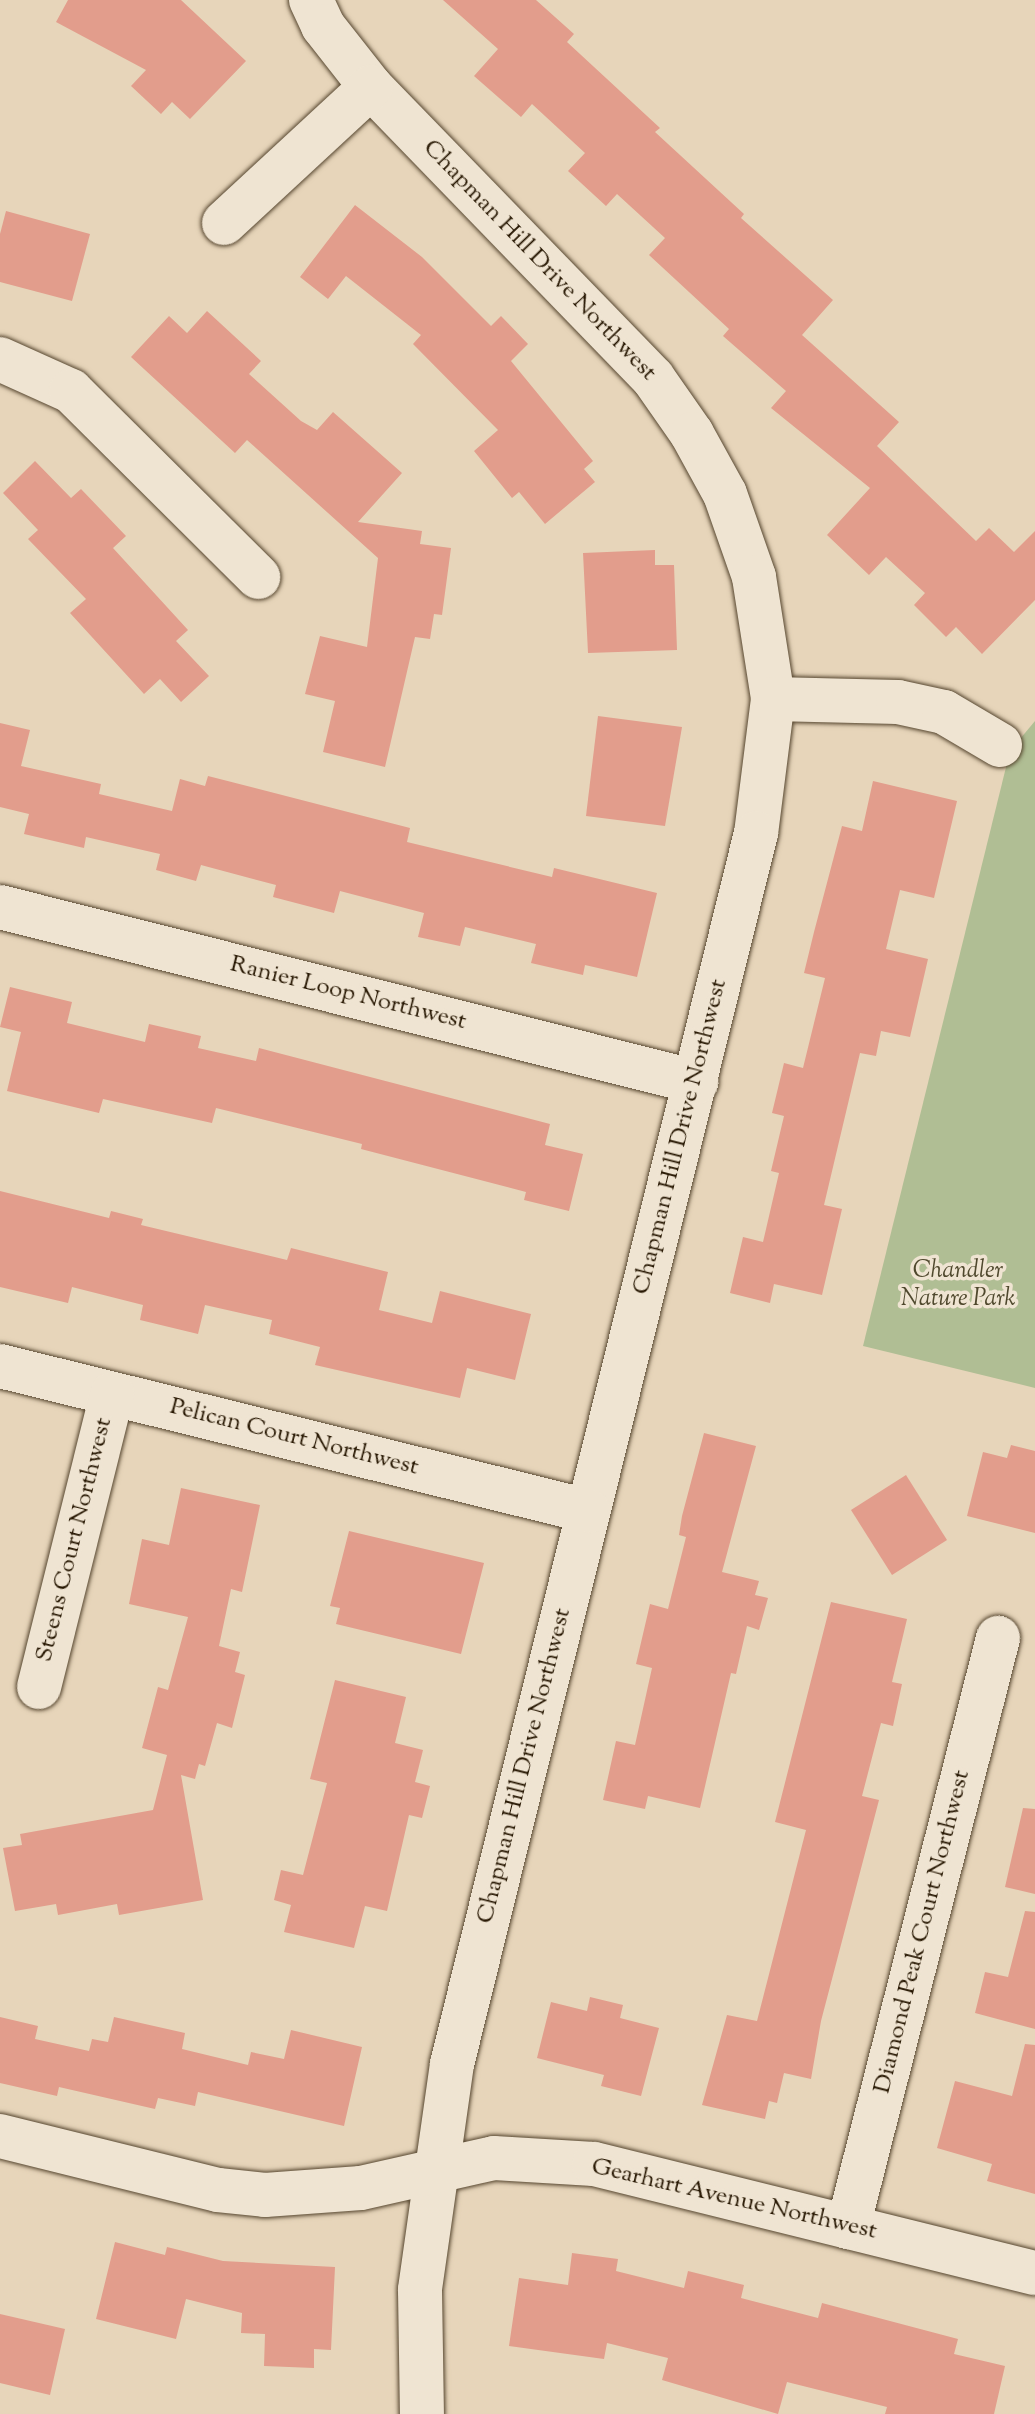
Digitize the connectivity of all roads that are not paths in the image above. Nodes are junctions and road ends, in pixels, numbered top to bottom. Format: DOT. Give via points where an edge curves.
graph roads {
  1 [pos="311,0"];
  2 [pos="371,87"];
  3 [pos="224,223"];
  4 [pos="0,359"];
  5 [pos="258,577"];
  6 [pos="773,699"];
  7 [pos="1000,745"];
  8 [pos="0,907"];
  9 [pos="696,1082"];
  10 [pos="0,1366"];
  11 [pos="112,1394"];
  12 [pos="588,1511"];
  13 [pos="998,1638"];
  14 [pos="39,1687"];
  15 [pos="0,2136"];
  16 [pos="432,2176"];
  17 [pos="848,2227"];
  18 [pos="1035,2273"];
  19 [pos="422,2414"];
  1 -- 2 [label="street, Chapman Hill Drive Northwest" via="323,26"];
  2 -- 3 [label="street"];
  2 -- 6 [label="street, Chapman Hill Drive Northwest" via="653,378 692,434 725,494 754,577"];
  4 -- 5 [label="street" via="71,391"];
  6 -- 7 [label="street" via="898,702 944,712"];
  6 -- 9 [label="street, Chapman Hill Drive Northwest" via="756,833"];
  8 -- 9 [label="street, Ranier Loop Northwest"];
  9 -- 12 [label="street, Chapman Hill Drive Northwest"];
  10 -- 11 [label="street, Pelican Court Northwest"];
  11 -- 12 [label="street, Pelican Court Northwest"];
  11 -- 14 [label="street, Steens Court Northwest"];
  12 -- 16 [label="street, Chapman Hill Drive Northwest" via="452,2064"];
  13 -- 17 [label="street, Diamond Peak Court Northwest"];
  15 -- 16 [label="street, Gearhart Avenue Northwest" via="218,2190 265,2195"];
  16 -- 17 [label="street, Gearhart Avenue Northwest" via="494,2158 594,2164"];
  16 -- 19 [label="street, Chapman Hill Drive Northwest" via="420,2290"];
  17 -- 18 [label="street, Gearhart Avenue Northwest"];
}
